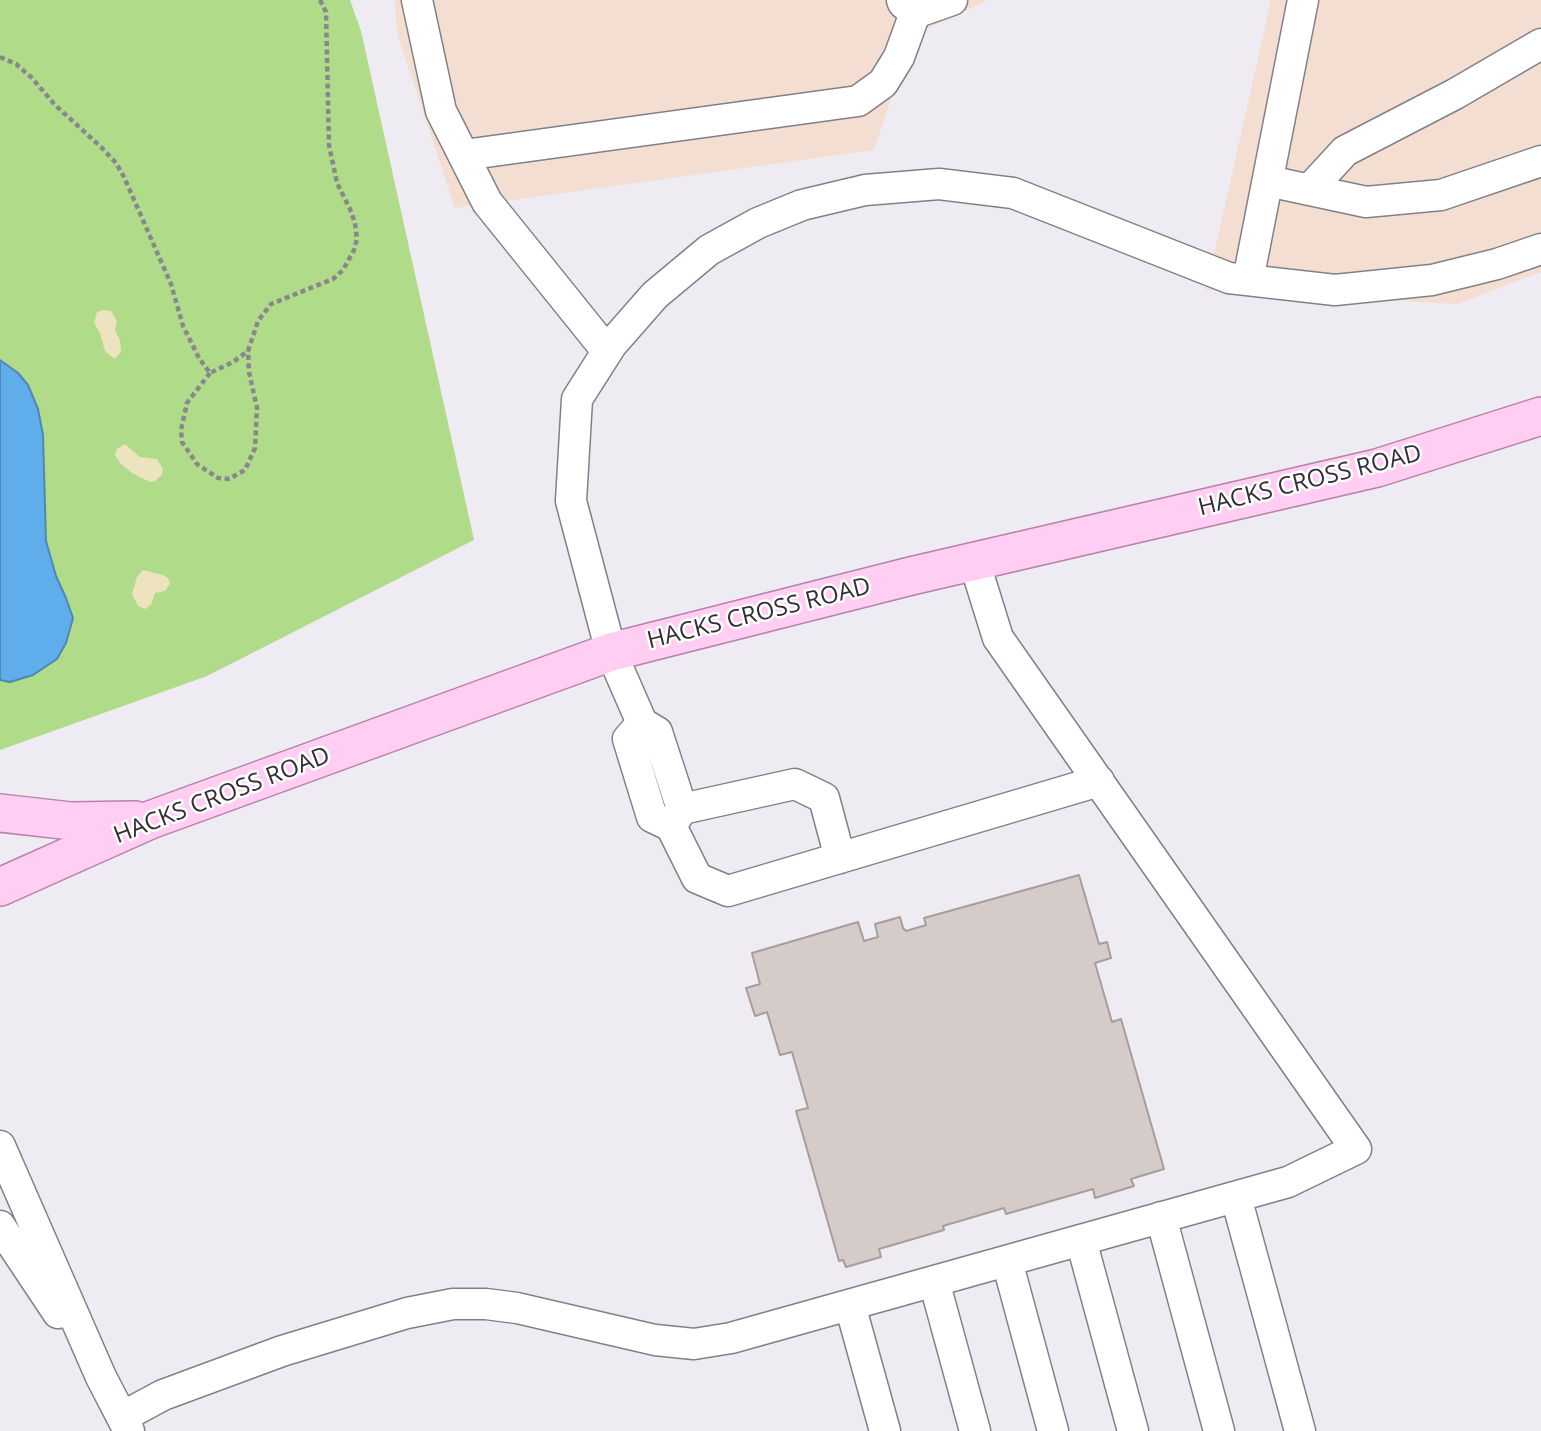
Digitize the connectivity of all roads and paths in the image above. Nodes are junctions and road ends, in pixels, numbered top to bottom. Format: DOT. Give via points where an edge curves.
graph roads {
  1 [pos="320,0"];
  2 [pos="417,0"];
  3 [pos="951,0"];
  4 [pos="1303,0"];
  5 [pos="908,6"];
  6 [pos="1541,44"];
  7 [pos="0,57"];
  8 [pos="464,155"];
  9 [pos="1541,161"];
  10 [pos="1268,181"];
  11 [pos="1309,190"];
  12 [pos="1541,249"];
  13 [pos="1248,280"];
  14 [pos="248,351"];
  15 [pos="607,351"];
  16 [pos="210,373"];
  17 [pos="1541,416"];
  18 [pos="974,561"];
  19 [pos="611,652"];
  20 [pos="1099,781"];
  21 [pos="0,813"];
  22 [pos="677,818"];
  23 [pos="150,820"];
  24 [pos="840,858"];
  25 [pos="0,887"];
  26 [pos="0,1146"];
  27 [pos="1236,1197"];
  28 [pos="1161,1217"];
  29 [pos="0,1226"];
  30 [pos="1081,1240"];
  31 [pos="1007,1261"];
  32 [pos="934,1281"];
  33 [pos="850,1305"];
  34 [pos="101,1377"];
  35 [pos="125,1424"];
  36 [pos="885,1431"];
  37 [pos="975,1431"];
  38 [pos="1054,1431"];
  39 [pos="1133,1431"];
  40 [pos="1219,1431"];
  41 [pos="1300,1431"];
  1 -- 14 [label="path" via="326,12 333,171 357,239 349,261 333,279 271,304 258,321"];
  2 -- 8 [label="street" via="441,111"];
  3 -- 5 [label="street"];
  4 -- 10 [label="street"];
  5 -- 8 [label="street" via="900,57 883,83 858,101"];
  6 -- 11 [label="street" via="1345,151"];
  7 -- 16 [label="path" via="32,78 116,163 171,284 183,326"];
  8 -- 15 [label="street" via="487,202"];
  9 -- 11 [label="street" via="1441,195 1366,202"];
  10 -- 11 [label="street"];
  10 -- 13 [label="street"];
  12 -- 13 [label="street" via="1432,280 1335,289"];
  13 -- 15 [label="street" via="1228,278 1013,193 939,184 865,190 802,205 709,250 654,295"];
  14 -- 16 [label="path"];
  14 -- 16 [label="path" via="257,408 255,448 244,470 229,480 197,464 182,442 187,403"];
  15 -- 19 [label="street" via="577,399 571,501"];
  17 -- 18 [label="main road, HACKS CROSS ROAD" via="1377,468"];
  18 -- 19 [label="main road, HACKS CROSS ROAD"];
  18 -- 20 [label="street" via="998,638"];
  19 -- 22 [label="street" via="642,723 657,732"];
  19 -- 23 [label="main road, HACKS CROSS ROAD"];
  20 -- 24 [label="street"];
  20 -- 27 [label="street" via="1356,1149 1288,1182"];
  21 -- 23 [label="main road" via="71,821"];
  22 -- 24 [label="street" via="697,878 728,891"];
  22 -- 24 [label="street" via="795,784 824,798"];
  23 -- 25 [label="main road, HACKS CROSS ROAD"];
  26 -- 34 [label="street"];
  27 -- 28 [label="street"];
  27 -- 41 [label="street"];
  28 -- 30 [label="street"];
  28 -- 40 [label="street"];
  29 -- 34 [label="street"];
  30 -- 31 [label="street"];
  30 -- 39 [label="street"];
  31 -- 32 [label="street"];
  31 -- 38 [label="street"];
  32 -- 33 [label="street"];
  32 -- 37 [label="street"];
  33 -- 35 [label="street" via="694,1344 655,1340 517,1308 453,1304 407,1313 282,1351 163,1395"];
  33 -- 36 [label="street"];
  34 -- 35 [label="street"];
}
